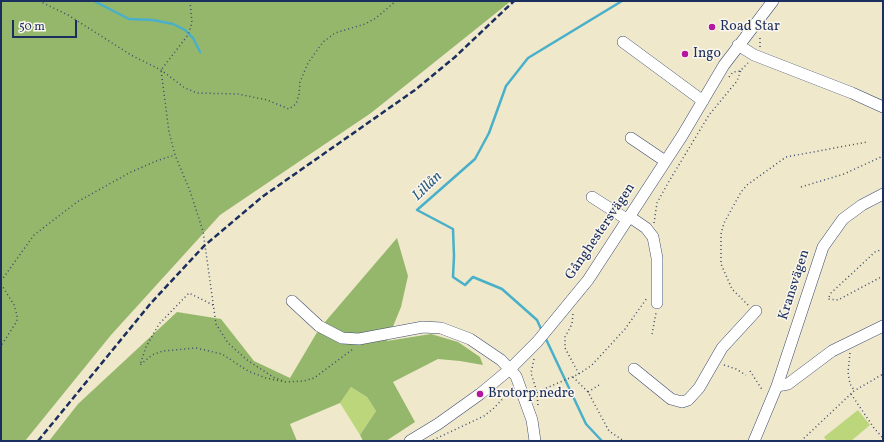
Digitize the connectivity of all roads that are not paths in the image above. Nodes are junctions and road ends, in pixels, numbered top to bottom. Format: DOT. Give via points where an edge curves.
graph roads {
  1 [pos="773,1"];
  2 [pos="623,42"];
  3 [pos="738,45"];
  4 [pos="703,101"];
  5 [pos="883,107"];
  6 [pos="631,138"];
  7 [pos="665,162"];
  8 [pos="883,194"];
  9 [pos="592,197"];
  10 [pos="629,219"];
  11 [pos="292,301"];
  12 [pos="657,304"];
  13 [pos="756,311"];
  14 [pos="883,326"];
  15 [pos="510,369"];
  16 [pos="634,369"];
  17 [pos="777,386"];
  18 [pos="410,441"];
  19 [pos="535,441"];
  20 [pos="754,441"];
  1 -- 3 [label="street, Gånghestersvägen"];
  2 -- 4 [label="street"];
  3 -- 4 [label="street, Gånghestersvägen"];
  3 -- 5 [label="street" via="754,55"];
  4 -- 7 [label="street, Gånghestersvägen"];
  6 -- 7 [label="street"];
  7 -- 10 [label="street, Gånghestersvägen"];
  8 -- 17 [label="street, Kransvägen" via="843,219 823,247"];
  9 -- 10 [label="street"];
  10 -- 12 [label="street" via="646,228 653,237 657,258"];
  10 -- 15 [label="street, Gånghestersvägen" via="588,280 537,342"];
  11 -- 15 [label="street" via="319,326 342,338 359,339 423,327 441,328 470,339 490,351"];
  13 -- 16 [label="street" via="722,348 694,395 688,400 675,401 665,396"];
  14 -- 17 [label="street" via="813,364 788,384"];
  15 -- 18 [label="street, Gånghestersvägen" via="475,398"];
  15 -- 19 [label="street" via="520,382 532,420"];
  17 -- 20 [label="street, Kransvägen"];
}
